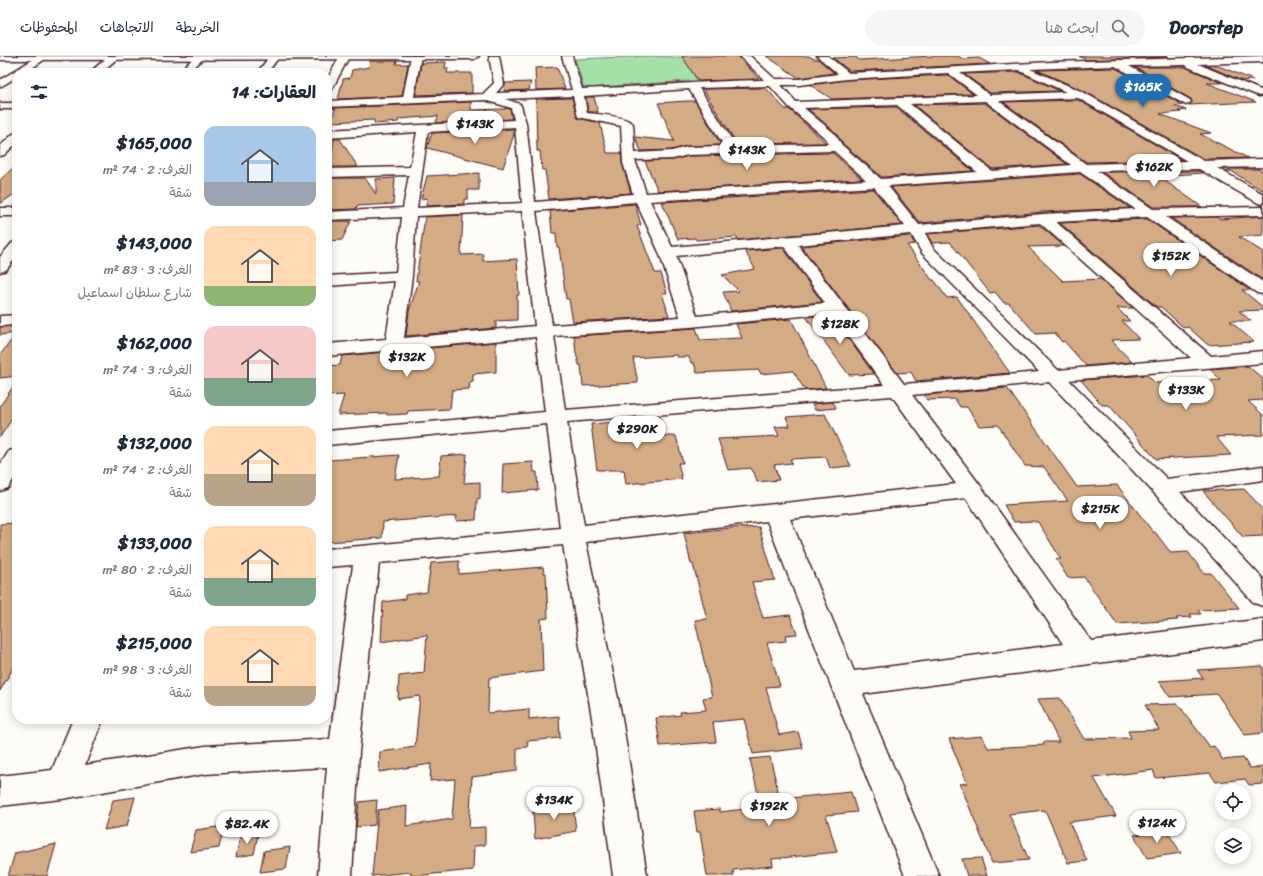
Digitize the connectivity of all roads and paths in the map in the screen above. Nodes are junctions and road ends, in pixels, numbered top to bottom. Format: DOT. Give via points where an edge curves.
graph roads {
  1 [pos="4,56"];
  2 [pos="91,56"];
  3 [pos="333,56"];
  4 [pos="344,56"];
  5 [pos="416,56"];
  6 [pos="474,56"];
  7 [pos="494,56"];
  8 [pos="567,56"];
  9 [pos="744,56"];
  10 [pos="822,56"];
  11 [pos="1074,56"];
  12 [pos="1156,56"];
  13 [pos="1230,56"];
  14 [pos="43,57"];
  15 [pos="114,57"];
  16 [pos="174,57"];
  17 [pos="200,57"];
  18 [pos="253,57"];
  19 [pos="274,57"];
  20 [pos="993,57"];
  21 [pos="1263,59"];
  22 [pos="1241,60"];
  23 [pos="1176,61"];
  24 [pos="1115,62"];
  25 [pos="1094,63"];
  26 [pos="918,64"];
  27 [pos="1017,66"];
  28 [pos="1263,66"];
  29 [pos="25,68"];
  30 [pos="100,68"];
  31 [pos="188,68"];
  32 [pos="266,68"];
  33 [pos="951,71"];
  34 [pos="929,72"];
  35 [pos="12,76"];
  36 [pos="847,76"];
  37 [pos="332,79"];
  38 [pos="771,81"];
  39 [pos="0,84"];
  40 [pos="692,86"];
  41 [pos="578,92"];
  42 [pos="1260,93"];
  43 [pos="1079,94"];
  44 [pos="486,97"];
  45 [pos="988,99"];
  46 [pos="408,100"];
  47 [pos="901,102"];
  48 [pos="1186,102"];
  49 [pos="332,104"];
  50 [pos="792,105"];
  51 [pos="0,106"];
  52 [pos="12,106"];
  53 [pos="520,123"];
  54 [pos="423,129"];
  55 [pos="332,134"];
  56 [pos="12,141"];
  57 [pos="837,147"];
  58 [pos="732,149"];
  59 [pos="0,152"];
  60 [pos="628,157"];
  61 [pos="1263,163"];
  62 [pos="1202,164"];
  63 [pos="1083,168"];
  64 [pos="415,170"];
  65 [pos="332,173"];
  66 [pos="989,175"];
  67 [pos="878,183"];
  68 [pos="642,197"];
  69 [pos="1263,200"];
  70 [pos="529,207"];
  71 [pos="1263,210"];
  72 [pos="0,212"];
  73 [pos="12,212"];
  74 [pos="409,213"];
  75 [pos="1150,213"];
  76 [pos="332,216"];
  77 [pos="1043,218"];
  78 [pos="915,228"];
  79 [pos="787,240"];
  80 [pos="12,252"];
  81 [pos="667,252"];
  82 [pos="0,267"];
  83 [pos="404,276"];
  84 [pos="332,281"];
  85 [pos="1263,289"];
  86 [pos="837,306"];
  87 [pos="12,320"];
  88 [pos="0,321"];
  89 [pos="690,322"];
  90 [pos="544,331"];
  91 [pos="394,346"];
  92 [pos="332,350"];
  93 [pos="1263,357"];
  94 [pos="1207,362"];
  95 [pos="1054,376"];
  96 [pos="899,390"];
  97 [pos="557,417"];
  98 [pos="332,438"];
  99 [pos="1263,473"];
  100 [pos="1163,487"];
  101 [pos="972,490"];
  102 [pos="776,513"];
  103 [pos="573,535"];
  104 [pos="367,555"];
  105 [pos="332,558"];
  106 [pos="1263,596"];
  107 [pos="1263,630"];
  108 [pos="1085,654"];
  109 [pos="845,684"];
  110 [pos="86,724"];
  111 [pos="344,752"];
  112 [pos="62,784"];
  113 [pos="0,791"];
  114 [pos="335,876"];
  115 [pos="630,876"];
  116 [pos="922,876"];
  1 -- 14 [label="street"];
  2 -- 14 [label="street"];
  2 -- 15 [label="street"];
  3 -- 4 [label="street"];
  3 -- 19 [label="street"];
  4 -- 5 [label="street"];
  4 -- 37 [label="street"];
  5 -- 6 [label="street"];
  5 -- 46 [label="street"];
  7 -- 44 [label="street" via="499,84"];
  8 -- 41 [label="street"];
  9 -- 38 [label="street"];
  10 -- 36 [label="street"];
  11 -- 25 [label="street"];
  12 -- 23 [label="street"];
  13 -- 22 [label="street"];
  14 -- 29 [label="street"];
  15 -- 16 [label="street"];
  15 -- 30 [label="street"];
  16 -- 17 [label="street"];
  17 -- 18 [label="street"];
  17 -- 31 [label="street"];
  18 -- 19 [label="street"];
  19 -- 32 [label="street"];
  20 -- 27 [label="street"];
  21 -- 22 [label="street"];
  22 -- 23 [label="street"];
  22 -- 28 [label="street"];
  23 -- 24 [label="street"];
  23 -- 42 [label="street"];
  24 -- 25 [label="street"];
  24 -- 48 [label="street"];
  25 -- 27 [label="street"];
  26 -- 34 [label="street"];
  27 -- 33 [label="street"];
  27 -- 43 [label="street"];
  33 -- 34 [label="street"];
  33 -- 45 [label="street"];
  34 -- 36 [label="street"];
  35 -- 39 [label="street"];
  36 -- 38 [label="street" via="799,82"];
  38 -- 40 [label="street"];
  38 -- 50 [label="street"];
  40 -- 41 [label="street"];
  40 -- 58 [label="street"];
  41 -- 44 [label="street"];
  41 -- 60 [label="street" via="582,115 627,124"];
  43 -- 45 [label="street"];
  43 -- 62 [label="street"];
  44 -- 46 [label="street"];
  44 -- 53 [label="street" via="516,106"];
  45 -- 47 [label="street"];
  45 -- 63 [label="street"];
  46 -- 49 [label="street"];
  47 -- 50 [label="street"];
  47 -- 66 [label="street"];
  50 -- 57 [label="street" via="830,136"];
  51 -- 52 [label="street"];
  53 -- 54 [label="street"];
  53 -- 70 [label="street"];
  54 -- 55 [label="street"];
  54 -- 64 [label="street"];
  56 -- 59 [label="street"];
  57 -- 58 [label="street"];
  57 -- 67 [label="street"];
  58 -- 60 [label="street"];
  60 -- 68 [label="street"];
  61 -- 62 [label="street"];
  62 -- 63 [label="street"];
  62 -- 69 [label="street"];
  63 -- 66 [label="street"];
  63 -- 75 [label="street"];
  64 -- 65 [label="street"];
  64 -- 74 [label="street"];
  66 -- 67 [label="street"];
  67 -- 68 [label="street"];
  67 -- 78 [label="street"];
  68 -- 70 [label="street"];
  68 -- 81 [label="street"];
  70 -- 74 [label="street"];
  70 -- 90 [label="street"];
  71 -- 75 [label="street"];
  72 -- 73 [label="street"];
  74 -- 76 [label="street"];
  74 -- 83 [label="street"];
  75 -- 77 [label="street"];
  75 -- 85 [label="street"];
  77 -- 78 [label="street"];
  77 -- 94 [label="street"];
  78 -- 79 [label="street"];
  78 -- 95 [label="street" via="927,250"];
  79 -- 81 [label="street"];
  79 -- 86 [label="street"];
  80 -- 82 [label="street"];
  81 -- 89 [label="street"];
  83 -- 84 [label="street"];
  83 -- 91 [label="street"];
  86 -- 89 [label="street"];
  86 -- 96 [label="street"];
  87 -- 88 [label="street"];
  89 -- 90 [label="street"];
  90 -- 91 [label="street"];
  90 -- 97 [label="street"];
  91 -- 92 [label="street"];
  93 -- 94 [label="street"];
  94 -- 95 [label="street"];
  95 -- 96 [label="street"];
  95 -- 100 [label="street"];
  96 -- 97 [label="street"];
  96 -- 101 [label="street"];
  97 -- 98 [label="street"];
  97 -- 103 [label="street"];
  99 -- 100 [label="street"];
  100 -- 106 [label="street"];
  101 -- 102 [label="street"];
  101 -- 108 [label="street"];
  102 -- 103 [label="street"];
  102 -- 109 [label="street"];
  103 -- 104 [label="street"];
  103 -- 115 [label="street" via="607,718"];
  104 -- 105 [label="street"];
  104 -- 111 [label="street"];
  107 -- 108 [label="street"];
  108 -- 109 [label="street"];
  109 -- 116 [label="street"];
  110 -- 112 [label="street"];
  111 -- 112 [label="street" via="205,760"];
  111 -- 114 [label="street"];
  112 -- 113 [label="street"];
}
